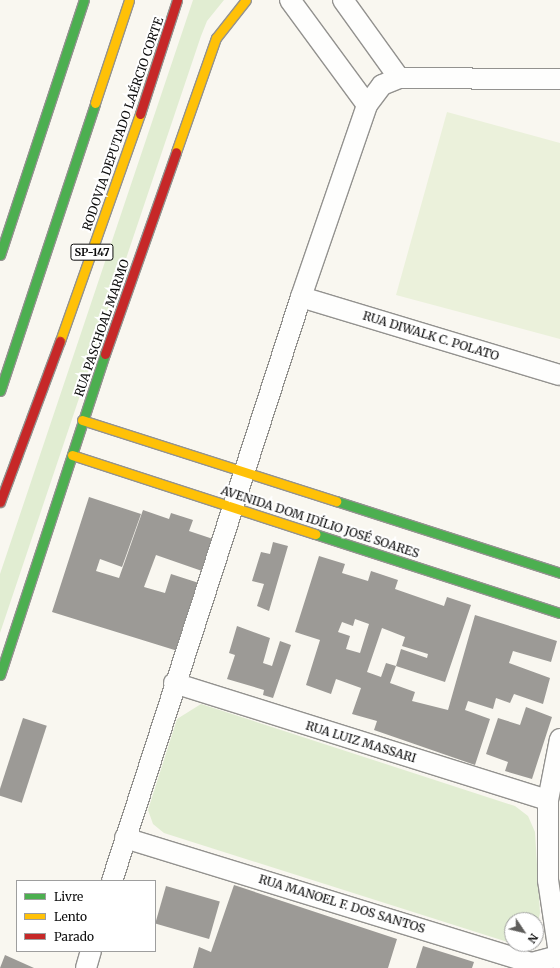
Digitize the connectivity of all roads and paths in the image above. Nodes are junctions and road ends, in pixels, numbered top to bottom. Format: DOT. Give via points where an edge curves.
graph roads {
  1 [pos="84,0"];
  2 [pos="129,0"];
  3 [pos="177,0"];
  4 [pos="246,0"];
  5 [pos="290,0"];
  6 [pos="343,0"];
  7 [pos="399,78"];
  8 [pos="560,80"];
  9 [pos="368,105"];
  10 [pos="0,256"];
  11 [pos="301,297"];
  12 [pos="560,375"];
  13 [pos="0,391"];
  14 [pos="82,420"];
  15 [pos="72,455"];
  16 [pos="244,472"];
  17 [pos="0,502"];
  18 [pos="232,507"];
  19 [pos="560,574"];
  20 [pos="560,613"];
  21 [pos="0,675"];
  22 [pos="174,683"];
  23 [pos="560,739"];
  24 [pos="548,800"];
  25 [pos="125,838"];
  26 [pos="112,880"];
  27 [pos="91,952"];
  28 [pos="560,958"];
  29 [pos="86,968"];
  1 -- 10 [label="main road"];
  2 -- 13 [label="main road"];
  3 -- 17 [label="main road, RODOVIA DEPUTADO LAÉRCIO CORTE / SP-147" via="118,183"];
  4 -- 14 [label="main road, RUA PASCHOAL MARMO" via="216,38"];
  5 -- 9 [label="street"];
  6 -- 7 [label="street"];
  7 -- 8 [label="street"];
  7 -- 9 [label="street" via="382,86"];
  9 -- 11 [label="street"];
  11 -- 12 [label="street, RUA DIWALK C. POLATO"];
  11 -- 16 [label="street"];
  14 -- 15 [label="main road, RUA PASCHOAL MARMO"];
  14 -- 16 [label="main road, AVENIDA DOM IDÍLIO JOSÉ SOARES"];
  15 -- 18 [label="main road, AVENIDA DOM IDÍLIO JOSÉ SOARES"];
  15 -- 21 [label="main road, RUA PASCHOAL MARMO"];
  16 -- 18 [label="street"];
  16 -- 19 [label="main road, AVENIDA DOM IDÍLIO JOSÉ SOARES"];
  18 -- 20 [label="main road, AVENIDA DOM IDÍLIO JOSÉ SOARES"];
  18 -- 22 [label="street"];
  22 -- 24 [label="street, RUA LUIZ MASSARI"];
  22 -- 25 [label="street"];
  23 -- 24 [label="street"];
  24 -- 28 [label="street" via="548,880"];
  25 -- 26 [label="street"];
  25 -- 28 [label="street, RUA MANOEL F. DOS SANTOS" via="532,963"];
  27 -- 29 [label="street"];
}
